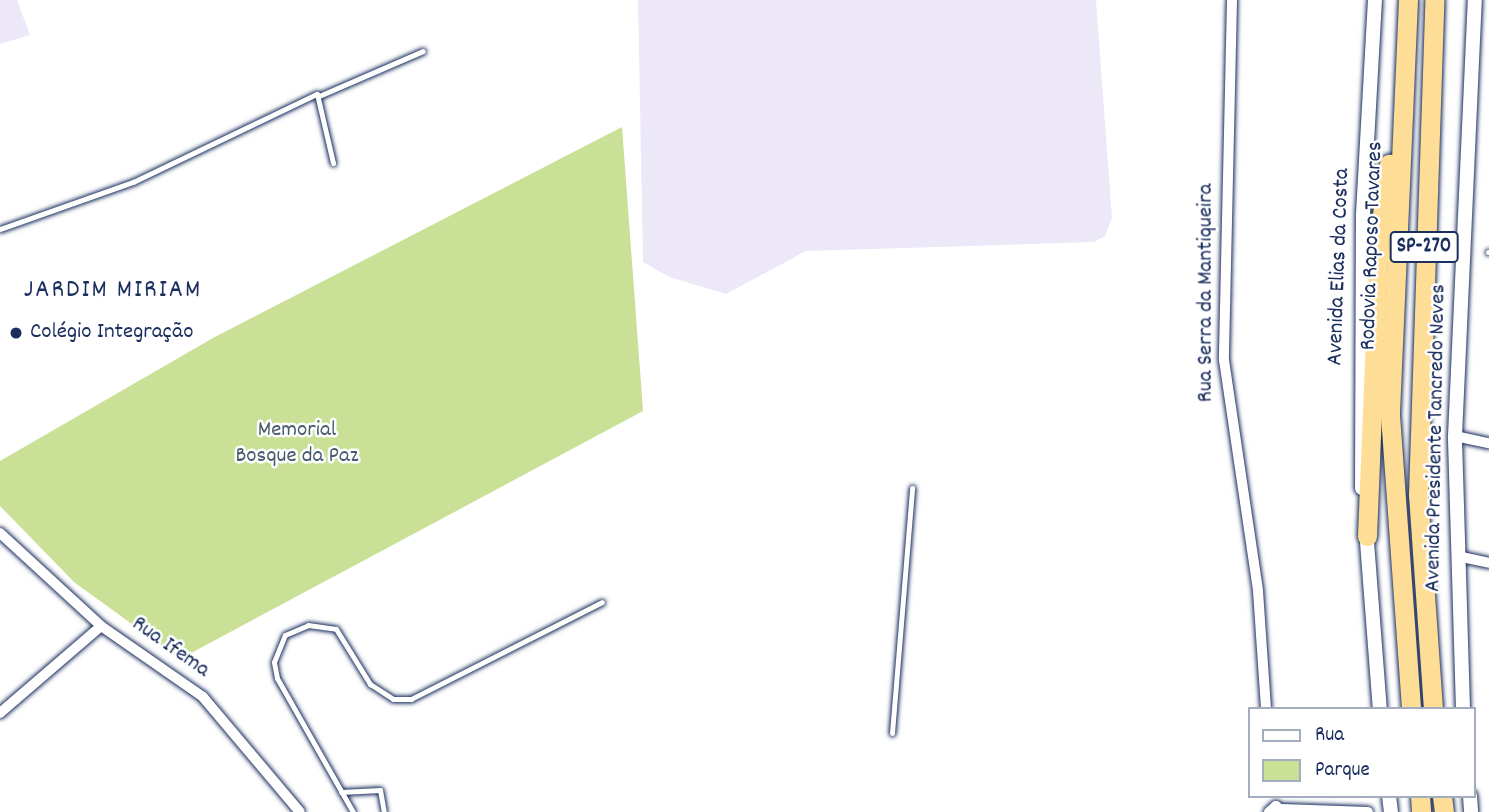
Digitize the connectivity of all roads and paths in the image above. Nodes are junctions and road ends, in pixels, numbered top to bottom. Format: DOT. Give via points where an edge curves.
graph roads {
  1 [pos="1232,0"];
  2 [pos="1375,0"];
  3 [pos="1408,0"];
  4 [pos="1434,0"];
  5 [pos="1475,0"];
  6 [pos="423,51"];
  7 [pos="1404,81"];
  8 [pos="319,96"];
  9 [pos="333,163"];
  10 [pos="0,229"];
  11 [pos="1455,436"];
  12 [pos="1489,443"];
  13 [pos="912,488"];
  14 [pos="0,533"];
  15 [pos="1367,536"];
  16 [pos="1457,556"];
  17 [pos="1489,562"];
  18 [pos="602,602"];
  19 [pos="101,626"];
  20 [pos="1265,707"];
  21 [pos="1380,707"];
  22 [pos="1411,707"];
  23 [pos="1433,707"];
  24 [pos="1463,707"];
  25 [pos="0,713"];
  26 [pos="892,733"];
  27 [pos="341,792"];
  28 [pos="1277,807"];
  29 [pos="1365,810"];
  30 [pos="1306,811"];
  31 [pos="300,812"];
  32 [pos="353,812"];
  33 [pos="384,812"];
  1 -- 20 [label="street, Rua Serra da Mantiqueira" via="1224,371 1258,591"];
  2 -- 15 [label="main road, Avenida Elias da Costa" via="1359,375"];
  3 -- 7 [label="highway, Rodovia Raposo Tavares / SP-270"];
  4 -- 23 [label="highway, SP-270" via="1418,495"];
  5 -- 11 [label="main road, Avenida Presidente Tancredo Neves"];
  6 -- 8 [label="lane"];
  7 -- 15 [label="highway" via="1379,236"];
  7 -- 22 [label="highway, Rodovia Raposo Tavares / SP-270" via="1391,495"];
  8 -- 9 [label="lane"];
  8 -- 10 [label="lane" via="134,182"];
  11 -- 12 [label="street"];
  11 -- 16 [label="main road, Avenida Presidente Tancredo Neves"];
  13 -- 26 [label="lane"];
  14 -- 19 [label="street, Rua Ifema"];
  15 -- 21 [label="main road, Avenida Elias da Costa"];
  16 -- 17 [label="street"];
  16 -- 24 [label="main road, Avenida Presidente Tancredo Neves"];
  18 -- 27 [label="lane" via="411,699 393,699 370,684 337,629 308,625 285,635 274,662 277,678"];
  19 -- 25 [label="street"];
  19 -- 31 [label="street, Rua Ifema" via="203,696"];
  27 -- 32 [label="lane"];
  27 -- 33 [label="lane" via="380,790"];
  28 -- 30 [label="street"];
  29 -- 30 [label="street"];
}
